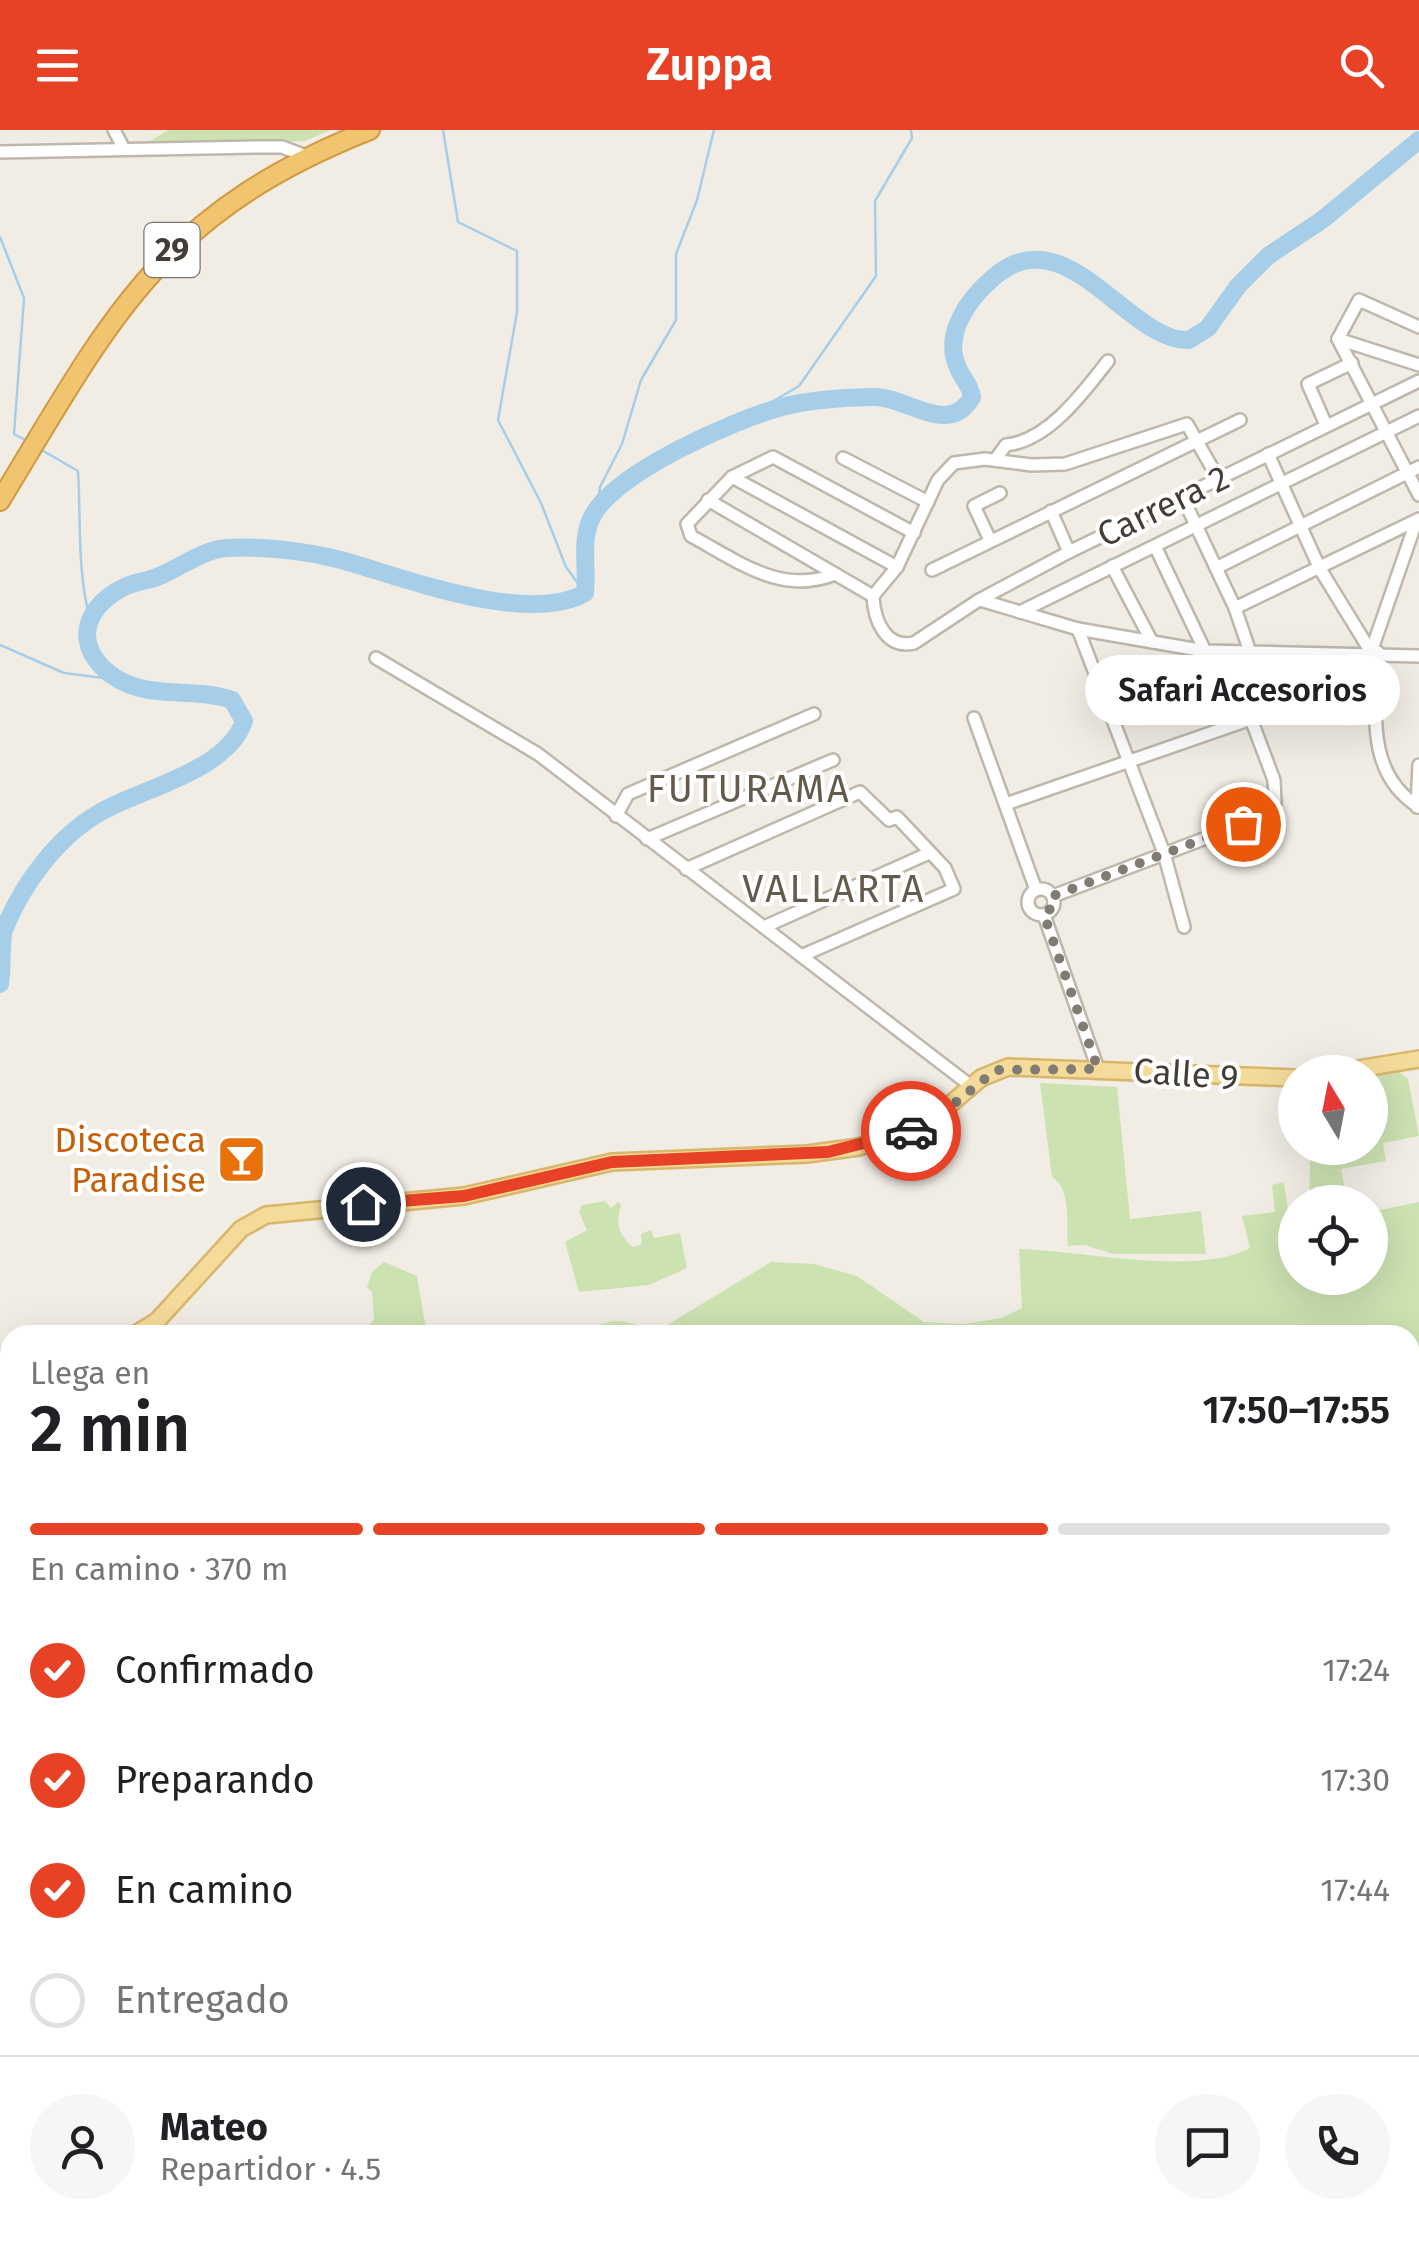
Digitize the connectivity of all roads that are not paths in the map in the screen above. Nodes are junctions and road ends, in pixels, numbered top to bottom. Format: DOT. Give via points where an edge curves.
graph roads {
  1 [pos="114,130"];
  2 [pos="370,130"];
  3 [pos="124,149"];
  4 [pos="0,152"];
  5 [pos="306,156"];
  6 [pos="1419,327"];
  7 [pos="1338,339"];
  8 [pos="1108,361"];
  9 [pos="1352,363"];
  10 [pos="1419,365"];
  11 [pos="1419,381"];
  12 [pos="1373,402"];
  13 [pos="1419,416"];
  14 [pos="1240,420"];
  15 [pos="1326,425"];
  16 [pos="1388,430"];
  17 [pos="1198,440"];
  18 [pos="1268,454"];
  19 [pos="843,458"];
  20 [pos="995,460"];
  21 [pos="1413,470"];
  22 [pos="732,477"];
  23 [pos="1220,480"];
  24 [pos="1280,485"];
  25 [pos="1000,493"];
  26 [pos="1419,496"];
  27 [pos="1183,498"];
  28 [pos="708,500"];
  29 [pos="0,501"];
  30 [pos="928,502"];
  31 [pos="1050,511"];
  32 [pos="1417,521"];
  33 [pos="1196,525"];
  34 [pos="1300,527"];
  35 [pos="914,534"];
  36 [pos="990,540"];
  37 [pos="1155,546"];
  38 [pos="1069,552"];
  39 [pos="1112,566"];
  40 [pos="896,567"];
  41 [pos="1216,568"];
  42 [pos="1320,569"];
  43 [pos="932,570"];
  44 [pos="835,574"];
  45 [pos="873,596"];
  46 [pos="979,600"];
  47 [pos="1234,608"];
  48 [pos="1020,612"];
  49 [pos="1078,629"];
  50 [pos="1152,642"];
  51 [pos="1205,651"];
  52 [pos="1374,652"];
  53 [pos="1251,655"];
  54 [pos="1419,656"];
  55 [pos="376,658"];
  56 [pos="814,714"];
  57 [pos="974,718"];
  58 [pos="1250,719"];
  59 [pos="832,760"];
  60 [pos="1127,763"];
  61 [pos="1419,765"];
  62 [pos="1006,804"];
  63 [pos="1418,807"];
  64 [pos="616,816"];
  65 [pos="647,838"];
  66 [pos="1164,853"];
  67 [pos="927,854"];
  68 [pos="686,869"];
  69 [pos="1036,890"];
  70 [pos="1053,896"];
  71 [pos="1044,915"];
  72 [pos="1184,926"];
  73 [pos="764,927"];
  74 [pos="801,956"];
  75 [pos="1419,1059"];
  76 [pos="1388,1064"];
  77 [pos="1098,1069"];
  78 [pos="1278,1077"];
  79 [pos="971,1086"];
  80 [pos="150,1325"];
  1 -- 3 [label="street"];
  2 -- 5 [label="highway, 29"];
  3 -- 4 [label="street"];
  3 -- 5 [label="street" via="270,147"];
  5 -- 29 [label="highway, 29" via="219,209 151,271 101,335"];
  6 -- 7 [label="street" via="1359,300"];
  7 -- 9 [label="street"];
  7 -- 10 [label="street"];
  8 -- 20 [label="street" via="1043,430 1022,444 1006,445"];
  9 -- 12 [label="street"];
  9 -- 15 [label="street" via="1308,384"];
  11 -- 12 [label="street, Carrera 2"];
  12 -- 15 [label="street, Carrera 2"];
  12 -- 16 [label="street"];
  13 -- 16 [label="street"];
  14 -- 17 [label="street"];
  15 -- 18 [label="street, Carrera 2"];
  16 -- 21 [label="street"];
  16 -- 24 [label="street"];
  17 -- 20 [label="street" via="1192,427 1172,426 1065,464"];
  17 -- 23 [label="street"];
  17 -- 31 [label="street"];
  18 -- 23 [label="street, Carrera 2"];
  18 -- 24 [label="street"];
  19 -- 30 [label="street"];
  20 -- 30 [label="street" via="954,463"];
  21 -- 26 [label="street"];
  21 -- 34 [label="street"];
  22 -- 28 [label="street"];
  22 -- 35 [label="street" via="772,457"];
  22 -- 40 [label="street"];
  23 -- 27 [label="street, Carrera 2"];
  24 -- 33 [label="street"];
  24 -- 34 [label="street"];
  25 -- 36 [label="street" via="974,506"];
  27 -- 33 [label="street"];
  27 -- 38 [label="street, Carrera 2"];
  28 -- 44 [label="street"];
  28 -- 44 [label="street" via="687,524 692,536 774,580"];
  30 -- 35 [label="street"];
  31 -- 36 [label="street"];
  31 -- 38 [label="street"];
  32 -- 42 [label="street"];
  32 -- 52 [label="street"];
  33 -- 37 [label="street"];
  33 -- 41 [label="street"];
  34 -- 41 [label="street"];
  34 -- 42 [label="street"];
  35 -- 40 [label="street"];
  36 -- 43 [label="street"];
  37 -- 39 [label="street"];
  37 -- 51 [label="street"];
  38 -- 46 [label="street, Carrera 2"];
  39 -- 48 [label="street"];
  39 -- 50 [label="street"];
  40 -- 45 [label="street"];
  41 -- 47 [label="street"];
  42 -- 47 [label="street"];
  42 -- 52 [label="street"];
  44 -- 45 [label="street"];
  45 -- 46 [label="street, Carrera 2" via="876,618 901,646"];
  46 -- 48 [label="street"];
  47 -- 53 [label="street"];
  48 -- 49 [label="street"];
  49 -- 50 [label="street"];
  49 -- 60 [label="street"];
  50 -- 51 [label="street"];
  51 -- 53 [label="street"];
  52 -- 53 [label="street"];
  52 -- 54 [label="street"];
  52 -- 63 [label="street" via="1378,757"];
  53 -- 58 [label="street"];
  55 -- 64 [label="street" via="538,754"];
  56 -- 64 [label="street" via="628,794"];
  57 -- 62 [label="street"];
  58 -- 60 [label="street"];
  58 -- 66 [label="street" via="1274,780 1275,802 1243,824"];
  59 -- 65 [label="street"];
  60 -- 62 [label="street"];
  60 -- 66 [label="street"];
  61 -- 63 [label="street"];
  62 -- 69 [label="street"];
  64 -- 65 [label="street"];
  65 -- 68 [label="street"];
  66 -- 70 [label="street"];
  66 -- 72 [label="street"];
  67 -- 68 [label="street" via="897,817 889,820 860,792"];
  67 -- 73 [label="street"];
  67 -- 74 [label="street" via="945,868 954,889"];
  68 -- 73 [label="street"];
  69 -- 70 [label="street"];
  69 -- 71 [label="street" via="1028,904"];
  70 -- 71 [label="street"];
  71 -- 77 [label="street"];
  73 -- 74 [label="street"];
  74 -- 79 [label="street"];
  75 -- 76 [label="main road"];
  77 -- 78 [label="main road, Calle 9"];
  77 -- 79 [label="main road, Calle 9" via="1008,1068"];
  79 -- 80 [label="main road, Calle 9" via="932,1120 859,1146 612,1162 448,1199 266,1214 233,1237"];
}
